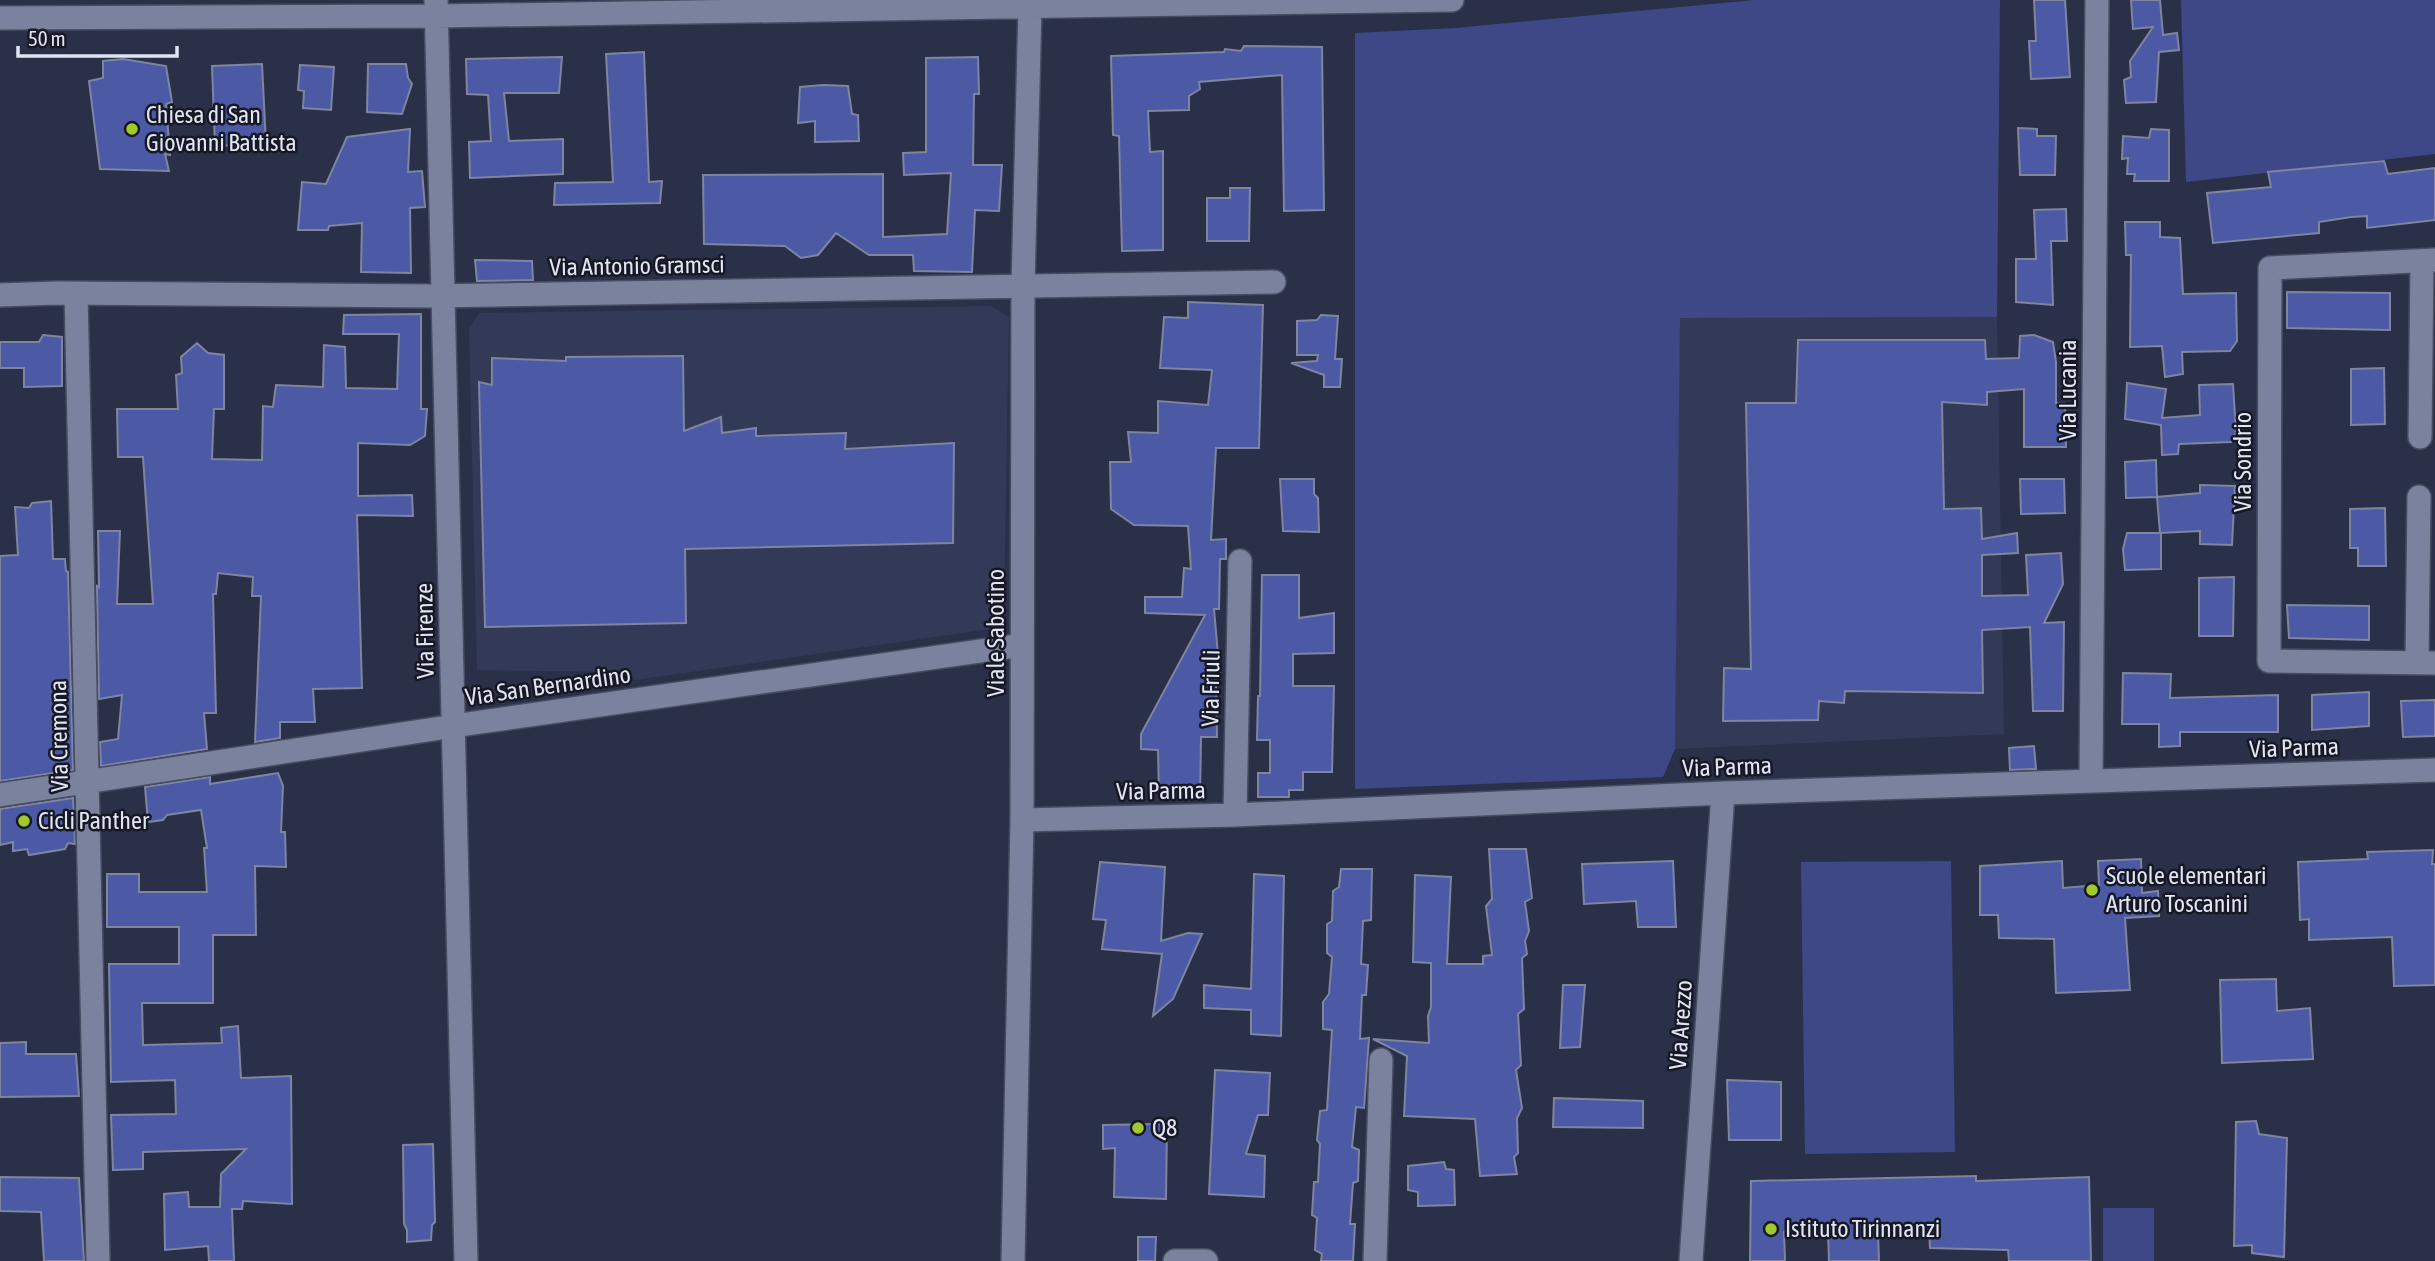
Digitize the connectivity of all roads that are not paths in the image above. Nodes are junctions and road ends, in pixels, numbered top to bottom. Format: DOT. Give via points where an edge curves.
graph roads {
  1 [pos="1452,0"];
  2 [pos="2097,0"];
  3 [pos="821,4"];
  4 [pos="616,6"];
  5 [pos="1030,6"];
  6 [pos="436,8"];
  7 [pos="0,18"];
  8 [pos="2428,261"];
  9 [pos="1274,282"];
  10 [pos="1023,286"];
  11 [pos="76,294"];
  12 [pos="0,295"];
  13 [pos="444,296"];
  14 [pos="2420,437"];
  15 [pos="2419,496"];
  16 [pos="1240,561"];
  17 [pos="1022,645"];
  18 [pos="2426,663"];
  19 [pos="454,726"];
  20 [pos="2435,770"];
  21 [pos="86,781"];
  22 [pos="2091,781"];
  23 [pos="1723,793"];
  24 [pos="0,795"];
  25 [pos="1235,815"];
  26 [pos="1022,820"];
  27 [pos="1381,1060"];
  28 [pos="98,1261"];
  29 [pos="455,1261"];
  30 [pos="466,1261"];
  31 [pos="1013,1261"];
  32 [pos="1175,1261"];
  33 [pos="1206,1261"];
  34 [pos="1375,1261"];
  35 [pos="1691,1261"];
  1 -- 5 [label="street"];
  2 -- 22 [label="street, Via Lucania"];
  3 -- 4 [label="street"];
  3 -- 5 [label="street"];
  4 -- 6 [label="street"];
  5 -- 10 [label="street, Viale Sabotino"];
  6 -- 7 [label="street"];
  6 -- 13 [label="street, Via Firenze"];
  8 -- 14 [label="street, Via Sondrio"];
  8 -- 18 [label="street, Via Sondrio" via="2270,268 2269,661"];
  9 -- 10 [label="street, Via Antonio Gramsci"];
  10 -- 13 [label="street, Via Antonio Gramsci"];
  10 -- 17 [label="street, Viale Sabotino"];
  11 -- 12 [label="street, Via Antonio Gramsci"];
  11 -- 13 [label="street, Via Antonio Gramsci"];
  11 -- 21 [label="street, Via Cremona"];
  13 -- 19 [label="street, Via Firenze"];
  15 -- 18 [label="street, Via Sondrio"];
  16 -- 25 [label="street, Via Friuli"];
  17 -- 19 [label="street, Via San Bernardino"];
  17 -- 26 [label="street, Viale Sabotino"];
  19 -- 21 [label="street, Via San Bernardino"];
  19 -- 30 [label="street, Via Firenze"];
  20 -- 22 [label="street, Via Parma"];
  21 -- 24 [label="street, Via San Bernardino"];
  21 -- 28 [label="street, Via Cremona"];
  22 -- 23 [label="street, Via Parma"];
  23 -- 25 [label="street, Via Parma"];
  23 -- 35 [label="street, Via Arezzo"];
  25 -- 26 [label="street, Via Parma"];
  26 -- 31 [label="street, Viale Sabotino"];
  27 -- 34 [label="street"];
  29 -- 30 [label="street"];
  32 -- 33 [label="street"];
}
